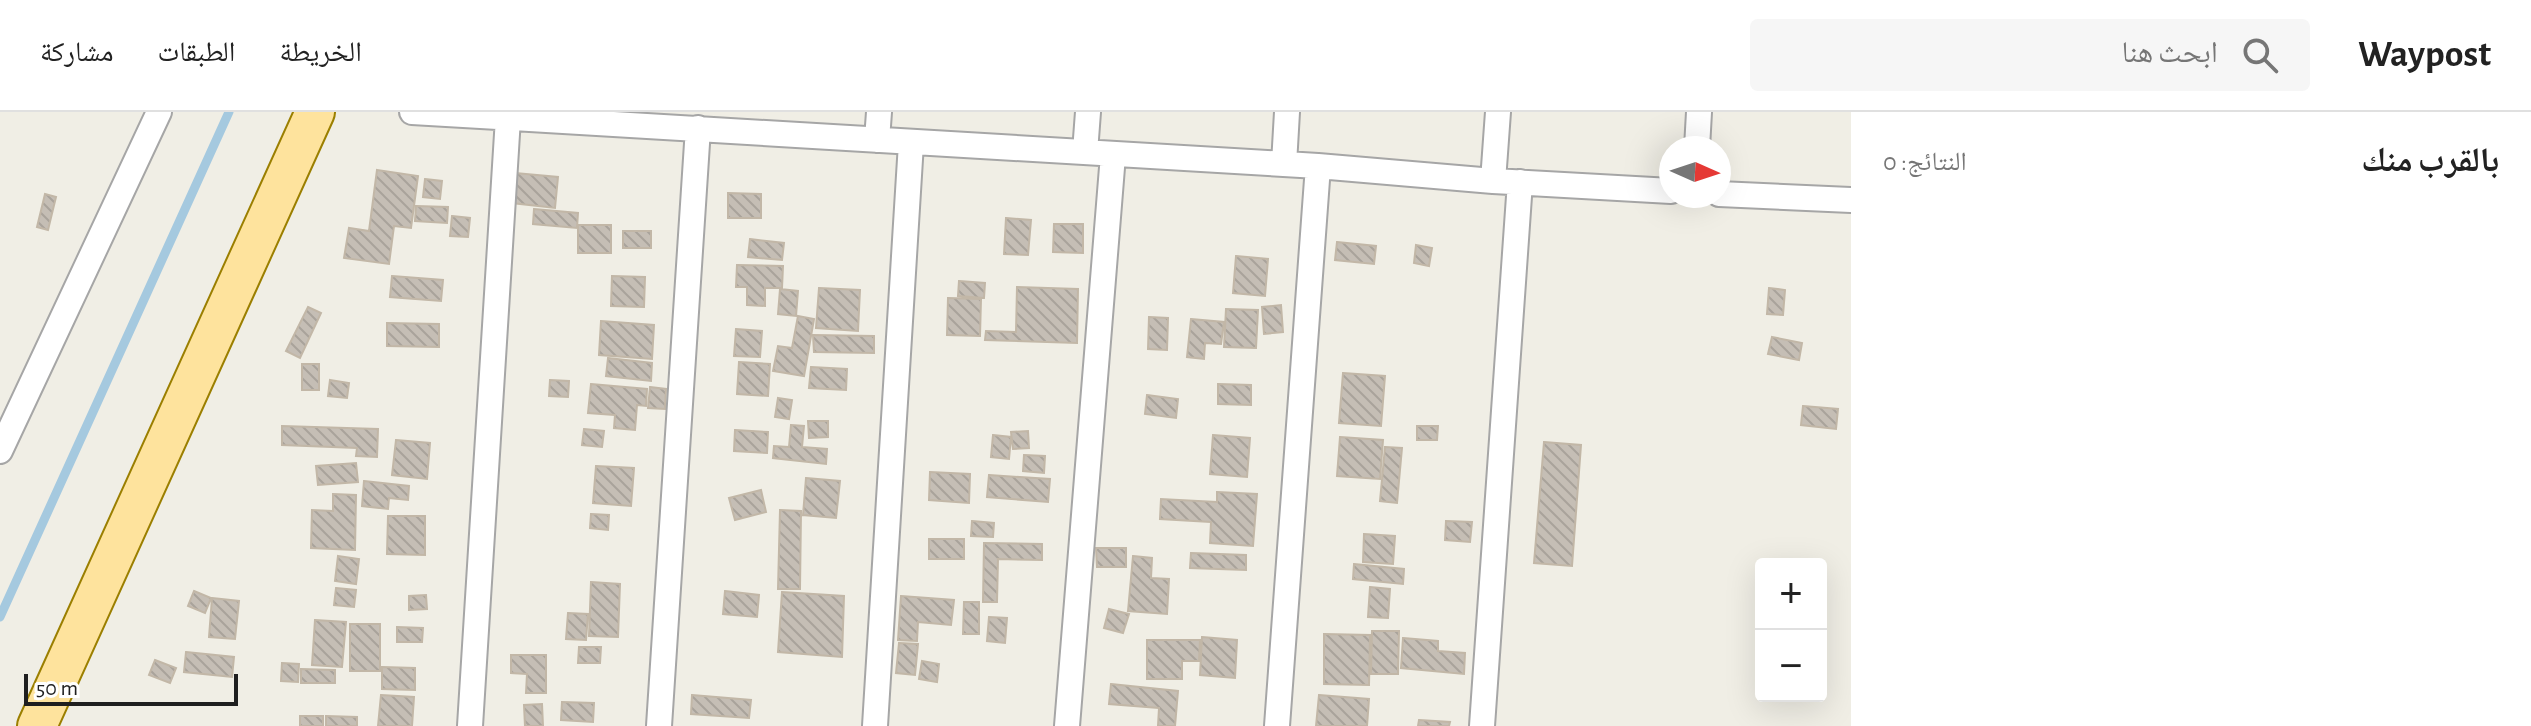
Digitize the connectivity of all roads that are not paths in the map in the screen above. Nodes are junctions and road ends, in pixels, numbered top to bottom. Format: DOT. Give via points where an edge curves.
graph roads {
  1 [pos="159,112"];
  2 [pos="315,112"];
  3 [pos="412,112"];
  4 [pos="879,112"];
  5 [pos="1088,112"];
  6 [pos="1287,112"];
  7 [pos="1498,112"];
  8 [pos="1699,112"];
  9 [pos="508,118"];
  10 [pos="685,122"];
  11 [pos="1698,136"];
  12 [pos="877,140"];
  13 [pos="911,143"];
  14 [pos="1085,152"];
  15 [pos="1113,155"];
  16 [pos="1284,164"];
  17 [pos="1318,166"];
  18 [pos="1493,181"];
  19 [pos="1520,182"];
  20 [pos="1659,190"];
  21 [pos="1731,195"];
  22 [pos="1851,200"];
  23 [pos="0,451"];
  24 [pos="37,726"];
  25 [pos="470,726"];
  26 [pos="659,726"];
  27 [pos="875,726"];
  28 [pos="1067,726"];
  29 [pos="1277,726"];
  30 [pos="1482,726"];
  1 -- 23 [label="street"];
  2 -- 24 [label="main road"];
  3 -- 9 [label="street"];
  4 -- 12 [label="street"];
  5 -- 14 [label="street"];
  6 -- 16 [label="street"];
  7 -- 18 [label="street"];
  8 -- 11 [label="street"];
  9 -- 10 [label="street"];
  9 -- 25 [label="street"];
  10 -- 12 [label="street"];
  10 -- 26 [label="street"];
  12 -- 13 [label="street"];
  13 -- 14 [label="street"];
  13 -- 27 [label="street"];
  14 -- 15 [label="street"];
  15 -- 16 [label="street"];
  15 -- 28 [label="street"];
  16 -- 17 [label="street"];
  17 -- 18 [label="street"];
  17 -- 29 [label="street"];
  18 -- 19 [label="street"];
  19 -- 20 [label="street"];
  19 -- 30 [label="street"];
  21 -- 22 [label="street"];
}
